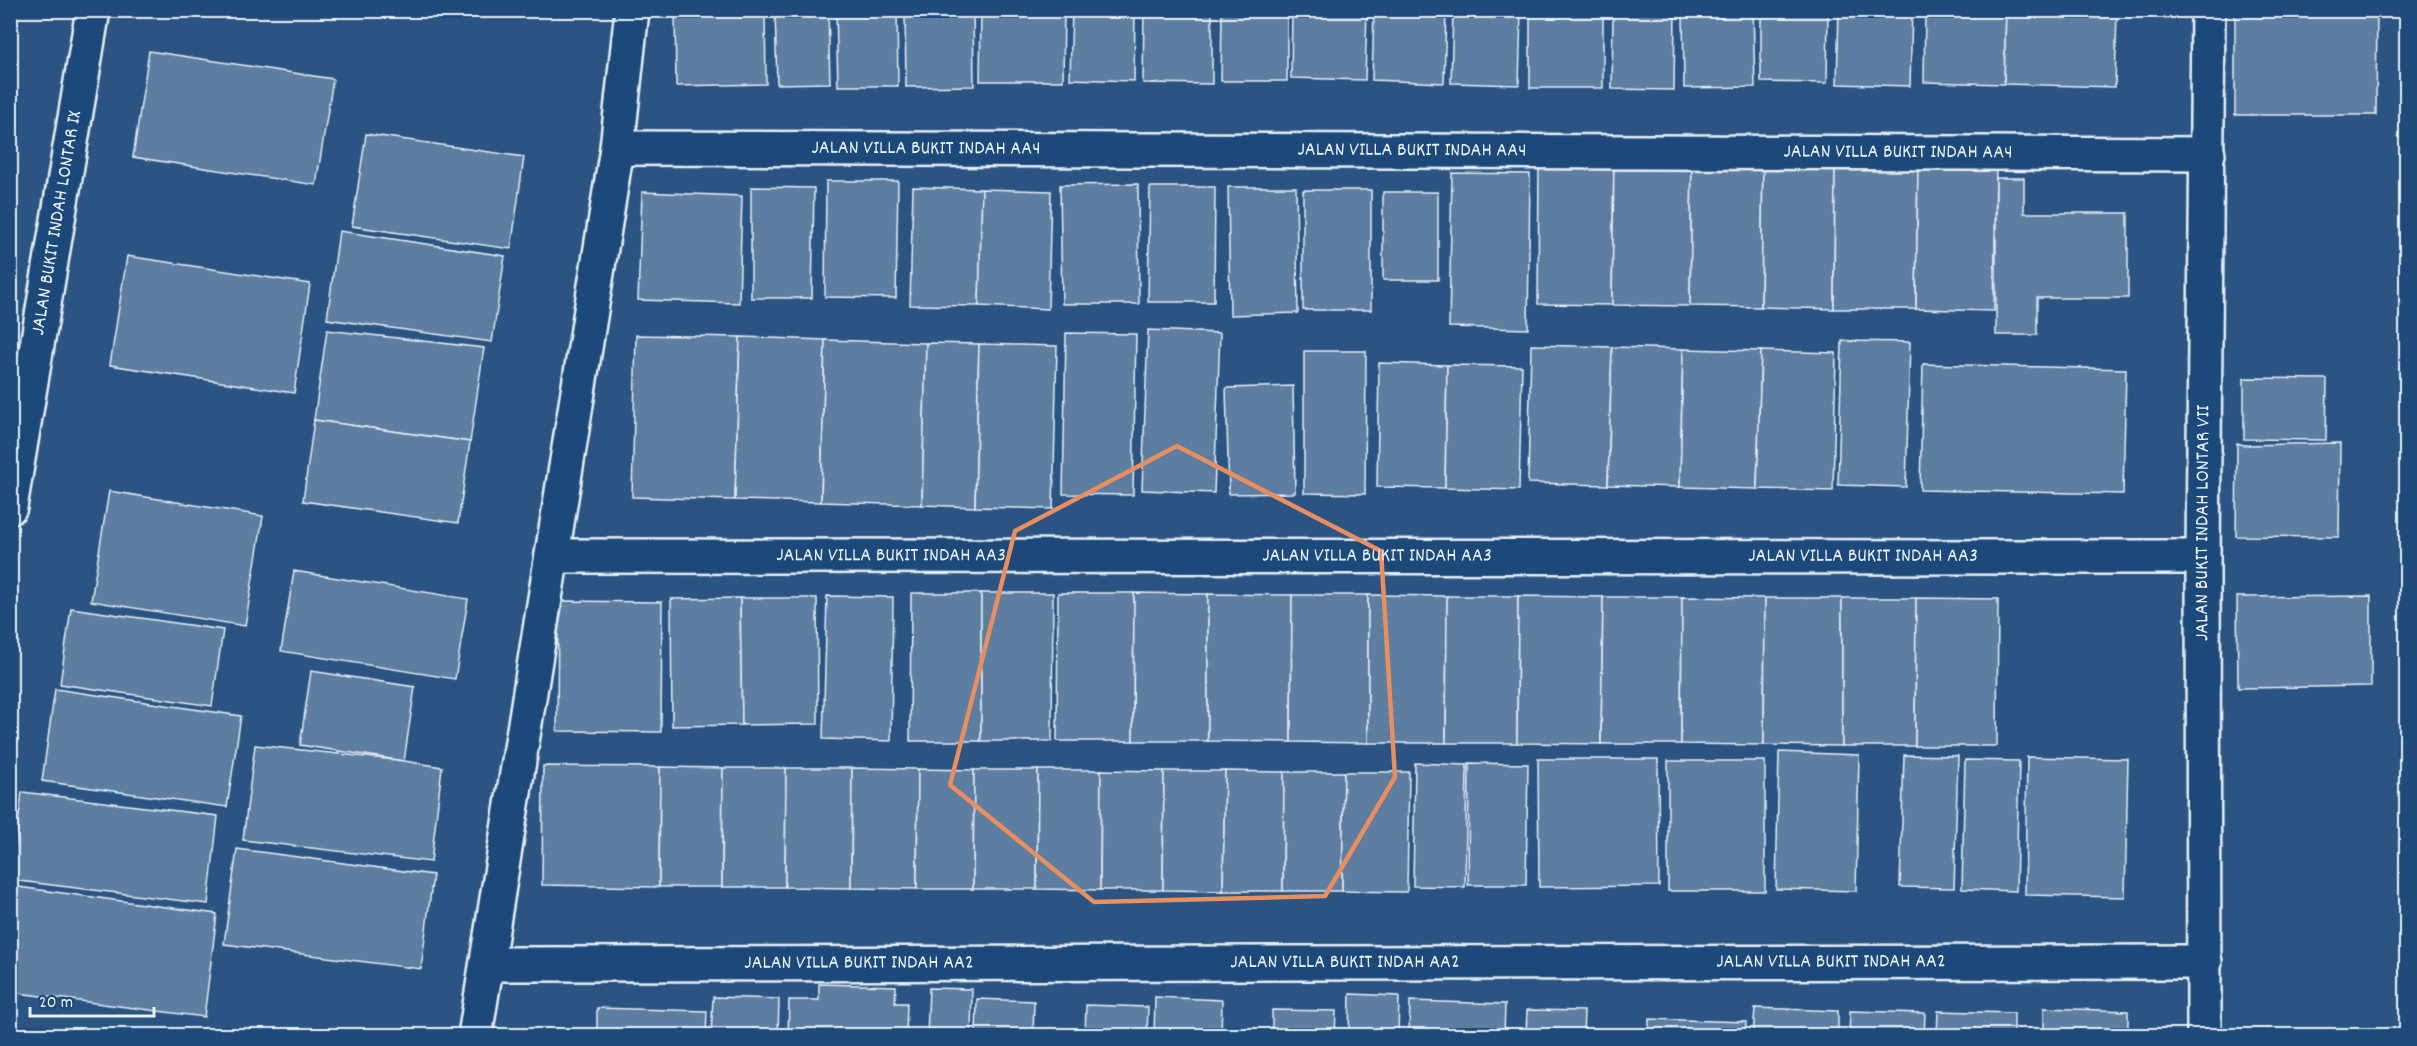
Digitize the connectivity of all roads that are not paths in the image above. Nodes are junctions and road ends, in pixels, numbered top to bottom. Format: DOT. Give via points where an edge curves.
graph roads {
  1 [pos="93,10"];
  2 [pos="632,10"];
  3 [pos="2208,10"];
  4 [pos="616,148"];
  5 [pos="2208,154"];
  6 [pos="10,507"];
  7 [pos="552,556"];
  8 [pos="2203,557"];
  9 [pos="2205,962"];
  10 [pos="487,964"];
  11 [pos="476,1035"];
  12 [pos="2204,1035"];
  1 -- 6 [label="street, JALAN BUKIT INDAH LONTAR IX"];
  2 -- 4 [label="street"];
  3 -- 5 [label="street, JALAN BUKIT INDAH LONTAR VII"];
  4 -- 5 [label="street, JALAN VILLA BUKIT INDAH AA4"];
  4 -- 7 [label="street"];
  5 -- 8 [label="street, JALAN BUKIT INDAH LONTAR VII"];
  7 -- 8 [label="street, JALAN VILLA BUKIT INDAH AA3"];
  7 -- 10 [label="street"];
  8 -- 9 [label="street, JALAN BUKIT INDAH LONTAR VII"];
  9 -- 10 [label="street, JALAN VILLA BUKIT INDAH AA2"];
  9 -- 12 [label="street, JALAN BUKIT INDAH LONTAR VII"];
  10 -- 11 [label="street"];
}
